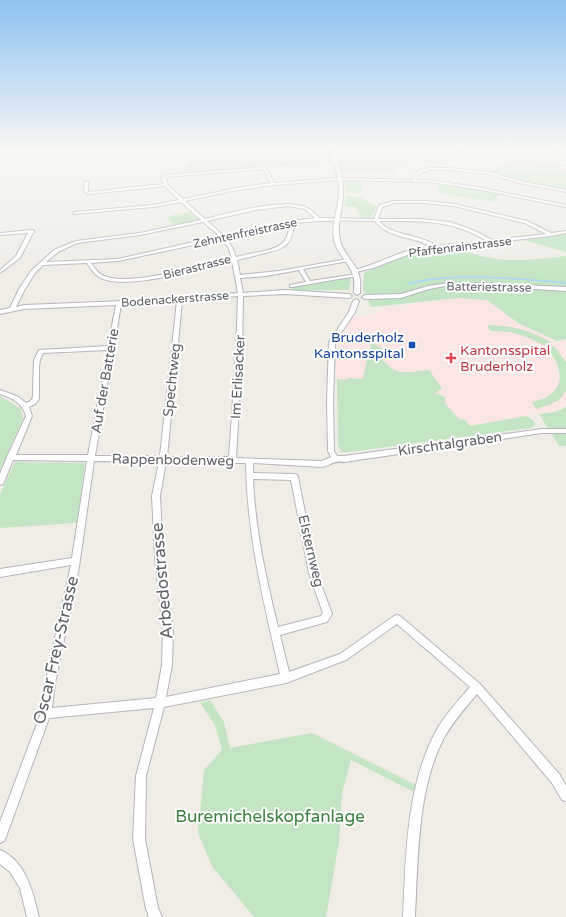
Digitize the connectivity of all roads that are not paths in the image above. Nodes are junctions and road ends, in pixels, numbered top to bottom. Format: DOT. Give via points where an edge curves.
graph roads {
  1 [pos="86,192"];
  2 [pos="100,192"];
  3 [pos="172,192"];
  4 [pos="224,192"];
  5 [pos="341,192"];
  6 [pos="495,192"];
  7 [pos="181,201"];
  8 [pos="566,206"];
  9 [pos="75,213"];
  10 [pos="318,219"];
  11 [pos="338,219"];
  12 [pos="203,220"];
  13 [pos="376,220"];
  14 [pos="292,222"];
  15 [pos="566,232"];
  16 [pos="0,234"];
  17 [pos="551,235"];
  18 [pos="222,237"];
  19 [pos="492,242"];
  20 [pos="436,247"];
  21 [pos="234,258"];
  22 [pos="347,260"];
  23 [pos="90,263"];
  24 [pos="43,264"];
  25 [pos="300,268"];
  26 [pos="0,272"];
  27 [pos="356,273"];
  28 [pos="238,277"];
  29 [pos="309,283"];
  30 [pos="292,286"];
  31 [pos="566,289"];
  32 [pos="357,293"];
  33 [pos="241,294"];
  34 [pos="349,296"];
  35 [pos="365,297"];
  36 [pos="180,300"];
  37 [pos="356,301"];
  38 [pos="119,304"];
  39 [pos="12,309"];
  40 [pos="0,312"];
  41 [pos="111,348"];
  42 [pos="0,392"];
  43 [pos="26,406"];
  44 [pos="566,431"];
  45 [pos="10,457"];
  46 [pos="91,458"];
  47 [pos="335,458"];
  48 [pos="163,459"];
  49 [pos="232,460"];
  50 [pos="249,462"];
  51 [pos="249,476"];
  52 [pos="0,482"];
  53 [pos="76,561"];
  54 [pos="0,573"];
  55 [pos="275,632"];
  56 [pos="286,678"];
  57 [pos="477,687"];
  58 [pos="160,703"];
  59 [pos="46,713"];
  60 [pos="566,796"];
  61 [pos="0,837"];
  62 [pos="0,856"];
  63 [pos="33,917"];
  64 [pos="156,917"];
  65 [pos="409,917"];
  1 -- 2 [label="street"];
  3 -- 7 [label="street, Im Erlisacker"];
  4 -- 7 [label="street"];
  5 -- 11 [label="street"];
  6 -- 8 [label="street"];
  7 -- 9 [label="street" via="133,209"];
  7 -- 12 [label="street, Im Erlisacker"];
  10 -- 11 [label="street, Zehntenfreistrasse"];
  10 -- 12 [label="street" via="306,208 293,205 262,208"];
  10 -- 14 [label="street, Zehntenfreistrasse"];
  11 -- 13 [label="street, Zehntenfreistrasse"];
  11 -- 22 [label="street" via="338,242"];
  12 -- 18 [label="street, Im Erlisacker"];
  12 -- 24 [label="street" via="140,234 76,242 62,247"];
  13 -- 17 [label="street" via="380,206 386,203 441,203 526,222"];
  13 -- 19 [label="street, Zehntenfreistrasse" via="431,220 464,227"];
  13 -- 20 [label="street" via="387,230 421,238"];
  14 -- 18 [label="street, Zehntenfreistrasse"];
  14 -- 21 [label="street, Bierastrasse" via="289,240 284,245 271,251"];
  15 -- 17 [label="street, Pfaffenrainstrasse"];
  16 -- 26 [label="street" via="32,232 18,257"];
  17 -- 19 [label="street, Pfaffenrainstrasse"];
  18 -- 21 [label="street, Im Erlisacker"];
  18 -- 23 [label="street, Zehntenfreistrasse" via="118,260"];
  19 -- 20 [label="street, Pfaffenrainstrasse"];
  20 -- 27 [label="street, Pfaffenrainstrasse" via="401,254"];
  21 -- 23 [label="street, Bierastrasse" via="157,277 115,280 102,277"];
  21 -- 28 [label="street, Im Erlisacker"];
  22 -- 25 [label="street"];
  22 -- 27 [label="street"];
  23 -- 24 [label="street, Zehntenfreistrasse"];
  24 -- 39 [label="street" via="28,279"];
  25 -- 28 [label="street"];
  25 -- 29 [label="street"];
  27 -- 29 [label="street, Pfaffenrainstrasse"];
  27 -- 32 [label="street"];
  28 -- 33 [label="street, Im Erlisacker"];
  29 -- 30 [label="street, Pfaffenrainstrasse"];
  31 -- 35 [label="street, Batteriestrasse" via="450,284 401,296"];
  32 -- 34 [label="street"];
  32 -- 35 [label="street"];
  33 -- 34 [label="street, Bodenackerstrasse" via="285,292"];
  33 -- 36 [label="street, Bodenackerstrasse"];
  33 -- 49 [label="street, Im Erlisacker" via="240,354"];
  34 -- 37 [label="street"];
  35 -- 37 [label="street"];
  36 -- 38 [label="street, Bodenackerstrasse"];
  36 -- 48 [label="street, Spechtweg"];
  37 -- 47 [label="street" via="332,344 331,452"];
  38 -- 39 [label="street, Bodenackerstrasse"];
  38 -- 41 [label="street, Auf der Batterie"];
  39 -- 40 [label="street, Bodenackerstrasse"];
  41 -- 43 [label="street" via="41,351 37,360 36,399"];
  41 -- 46 [label="street, Auf der Batterie"];
  42 -- 43 [label="street" via="21,401"];
  43 -- 45 [label="street" via="29,416"];
  44 -- 47 [label="street, Kirschtalgraben" via="542,430 344,459"];
  45 -- 46 [label="street, Rappenbodenweg"];
  45 -- 52 [label="street"];
  46 -- 48 [label="street, Rappenbodenweg"];
  46 -- 53 [label="street, Oscar Frey-Strasse"];
  47 -- 50 [label="street, Rappenbodenweg" via="322,464"];
  48 -- 49 [label="street, Rappenbodenweg"];
  48 -- 58 [label="street, Arbedostrasse" via="156,496 159,557 168,631 167,665"];
  49 -- 50 [label="street, Rappenbodenweg"];
  50 -- 51 [label="street"];
  51 -- 55 [label="street" via="260,569"];
  51 -- 55 [label="street, Elsternweg" via="294,477 313,573 328,614 324,619"];
  53 -- 54 [label="street"];
  53 -- 59 [label="street, Oscar Frey-Strasse"];
  55 -- 56 [label="street"];
  56 -- 57 [label="street" via="343,657 396,619"];
  56 -- 58 [label="street"];
  57 -- 60 [label="street" via="556,779"];
  57 -- 65 [label="street" via="452,716 436,743 426,772 414,834"];
  58 -- 59 [label="street"];
  58 -- 64 [label="street, Arbedostrasse" via="141,776 140,839 152,909"];
  59 -- 61 [label="street, Oscar Frey-Strasse"];
  62 -- 63 [label="street" via="14,868 25,886"];
}
